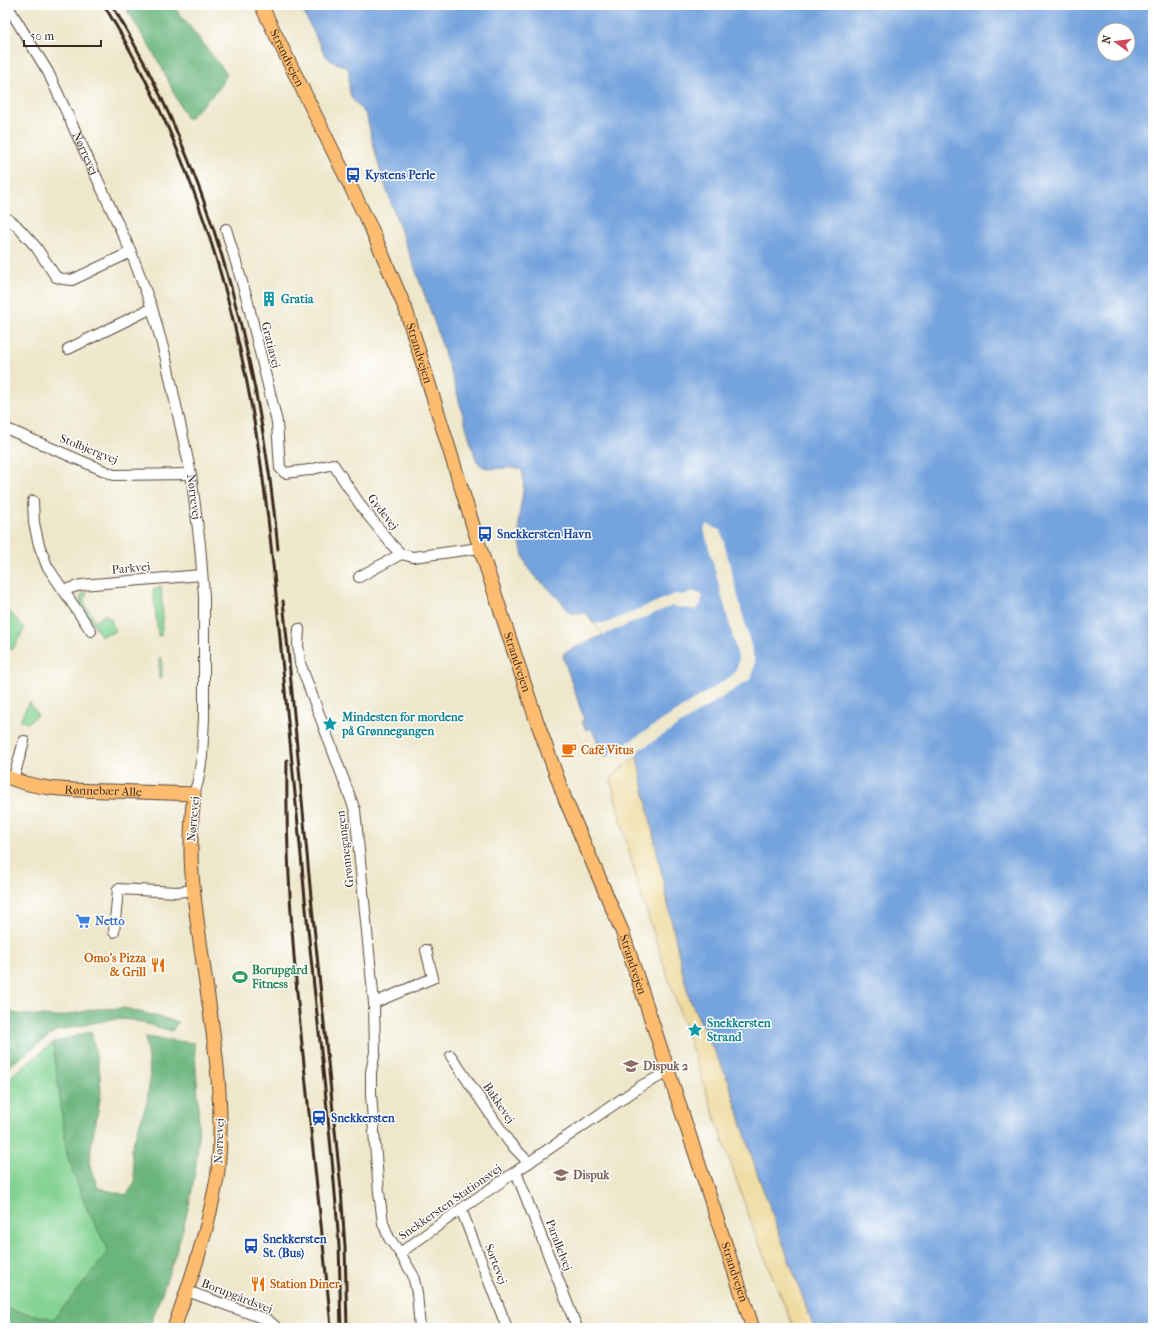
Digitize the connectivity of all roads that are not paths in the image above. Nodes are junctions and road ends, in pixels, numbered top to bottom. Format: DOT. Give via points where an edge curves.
graph roads {
  1 [pos="7,5"];
  2 [pos="261,5"];
  3 [pos="5,216"];
  4 [pos="226,229"];
  5 [pos="131,252"];
  6 [pos="152,308"];
  7 [pos="68,349"];
  8 [pos="5,428"];
  9 [pos="280,468"];
  10 [pos="191,474"];
  11 [pos="33,501"];
  12 [pos="480,548"];
  13 [pos="402,554"];
  14 [pos="202,575"];
  15 [pos="360,577"];
  16 [pos="64,590"];
  17 [pos="299,629"];
  18 [pos="91,631"];
  19 [pos="24,740"];
  20 [pos="8,779"];
  21 [pos="194,794"];
  22 [pos="193,890"];
  23 [pos="114,932"];
  24 [pos="426,950"];
  25 [pos="374,1003"];
  26 [pos="375,1052"];
  27 [pos="451,1056"];
  28 [pos="668,1072"];
  29 [pos="529,1163"];
  30 [pos="516,1172"];
  31 [pos="461,1209"];
  32 [pos="400,1253"];
  33 [pos="187,1291"];
  34 [pos="174,1328"];
  35 [pos="277,1328"];
  36 [pos="420,1328"];
  37 [pos="507,1328"];
  38 [pos="577,1328"];
  39 [pos="753,1328"];
  1 -- 5 [label="street, Nørrevej" via="48,72"];
  2 -- 12 [label="main road, Strandvejen" via="372,230 406,310"];
  3 -- 5 [label="street" via="36,247 56,276 63,279 72,280"];
  4 -- 9 [label="street, Gratiavej" via="247,299 277,422"];
  5 -- 6 [label="street, Nørrevej"];
  6 -- 7 [label="street"];
  6 -- 10 [label="street, Nørrevej"];
  8 -- 10 [label="street, Stolbjergvej" via="114,475"];
  9 -- 13 [label="street, Gydevej" via="285,473 333,464 363,510"];
  10 -- 14 [label="street, Nørrevej"];
  11 -- 16 [label="street" via="39,545 47,566"];
  12 -- 13 [label="street" via="413,557"];
  12 -- 28 [label="main road, Strandvejen" via="547,751 622,931"];
  13 -- 15 [label="street"];
  14 -- 16 [label="street, Parkvej" via="80,585"];
  14 -- 21 [label="street, Nørrevej" via="204,718 202,757"];
  16 -- 18 [label="street"];
  17 -- 25 [label="street, Grønnegangen" via="300,663 355,810"];
  19 -- 20 [label="street"];
  20 -- 21 [label="main road, Rønnebær Alle" via="65,790"];
  21 -- 22 [label="main road, Nørrevej" via="191,858"];
  22 -- 23 [label="street" via="177,892 118,889"];
  22 -- 33 [label="main road, Nørrevej" via="213,1037 221,1134 218,1173 210,1212"];
  24 -- 25 [label="street" via="433,978"];
  25 -- 26 [label="street, Grønnegangen"];
  26 -- 32 [label="street, Snekkersten Stationsvej" via="371,1072 371,1095 382,1216 389,1238"];
  27 -- 29 [label="street, Bakkevej" via="509,1142"];
  28 -- 29 [label="street, Snekkersten Stationsvej" via="640,1086"];
  28 -- 39 [label="main road, Strandvejen"];
  29 -- 30 [label="street, Snekkersten Stationsvej"];
  30 -- 31 [label="street, Snekkersten Stationsvej"];
  30 -- 38 [label="street, Parallelvej"];
  31 -- 32 [label="street, Snekkersten Stationsvej"];
  31 -- 37 [label="street, Sortevej"];
  32 -- 36 [label="street" via="413,1275"];
  33 -- 34 [label="main road, Nørrevej"];
  33 -- 35 [label="street, Borupgårdsvej" via="268,1320"];
}
